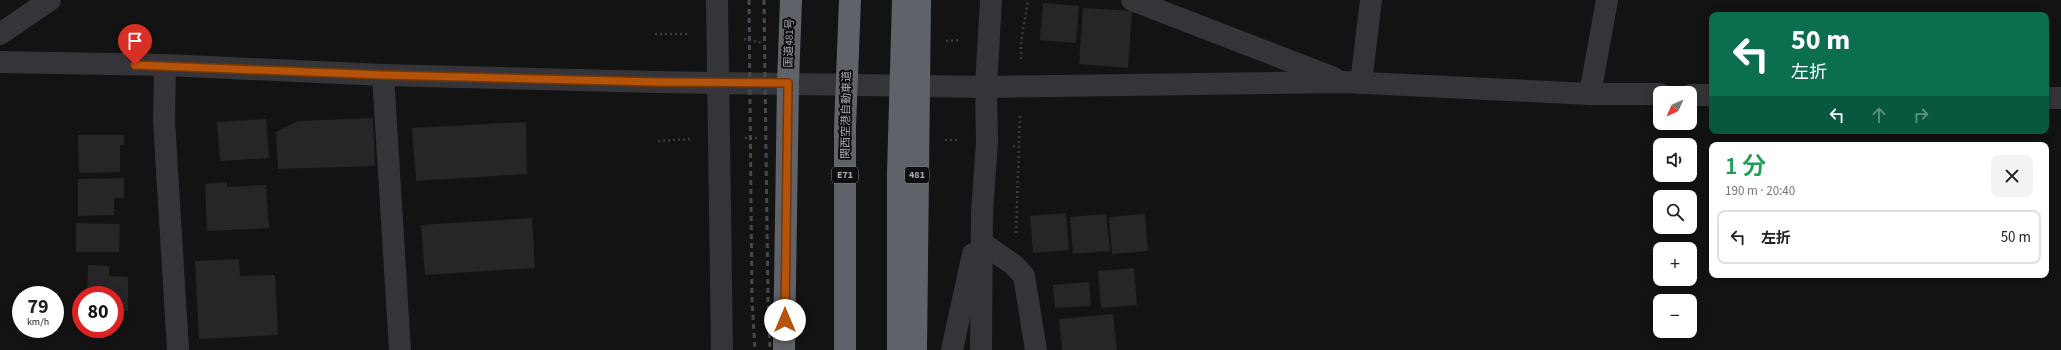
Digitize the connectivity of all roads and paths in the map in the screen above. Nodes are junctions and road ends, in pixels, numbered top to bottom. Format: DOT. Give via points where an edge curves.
graph roads {
  1 [pos="50,0"];
  2 [pos="717,0"];
  3 [pos="791,0"];
  4 [pos="850,0"];
  5 [pos="903,0"];
  6 [pos="920,0"];
  7 [pos="991,0"];
  8 [pos="1028,0"];
  9 [pos="1132,0"];
  10 [pos="1371,0"];
  11 [pos="1607,0"];
  12 [pos="0,34"];
  13 [pos="0,62"];
  14 [pos="165,66"];
  15 [pos="383,75"];
  16 [pos="718,82"];
  17 [pos="1353,82"];
  18 [pos="788,83"];
  19 [pos="918,85"];
  20 [pos="1020,86"];
  21 [pos="986,87"];
  22 [pos="1590,94"];
  23 [pos="1653,94"];
  24 [pos="1697,95"];
  25 [pos="1709,95"];
  26 [pos="2049,98"];
  27 [pos="2061,98"];
  28 [pos="982,212"];
  29 [pos="982,243"];
  30 [pos="1014,265"];
  31 [pos="178,350"];
  32 [pos="400,350"];
  33 [pos="722,350"];
  34 [pos="784,350"];
  35 [pos="845,350"];
  36 [pos="898,350"];
  37 [pos="916,350"];
  38 [pos="952,350"];
  39 [pos="981,350"];
  40 [pos="1036,350"];
  1 -- 12 [label="street"];
  2 -- 16 [label="street"];
  3 -- 18 [label="highway, 国道481号"];
  4 -- 35 [label="highway, 関西空港自動車道 / E71, bridge" via="845,127"];
  5 -- 36 [label="highway, bridge" via="898,173"];
  6 -- 19 [label="highway, 481"];
  7 -- 21 [label="street"];
  8 -- 20 [label="path" via="1021,42"];
  9 -- 17 [label="street"];
  10 -- 17 [label="street"];
  11 -- 22 [label="street"];
  13 -- 14 [label="street"];
  14 -- 15 [label="street"];
  14 -- 31 [label="street" via="164,121"];
  15 -- 16 [label="street"];
  15 -- 32 [label="street"];
  16 -- 18 [label="street"];
  16 -- 33 [label="street"];
  17 -- 20 [label="street"];
  17 -- 22 [label="street"];
  18 -- 19 [label="street"];
  18 -- 34 [label="highway, 国道481号"];
  19 -- 21 [label="street"];
  19 -- 37 [label="highway, 481"];
  20 -- 21 [label="street"];
  20 -- 30 [label="path" via="1020,148"];
  21 -- 28 [label="street" via="987,142"];
  22 -- 23 [label="street"];
  24 -- 25 [label="street"];
  26 -- 27 [label="street"];
  28 -- 29 [label="street"];
  28 -- 38 [label="street"];
  29 -- 30 [label="street"];
  29 -- 39 [label="street"];
  30 -- 40 [label="street" via="1024,276"];
}
